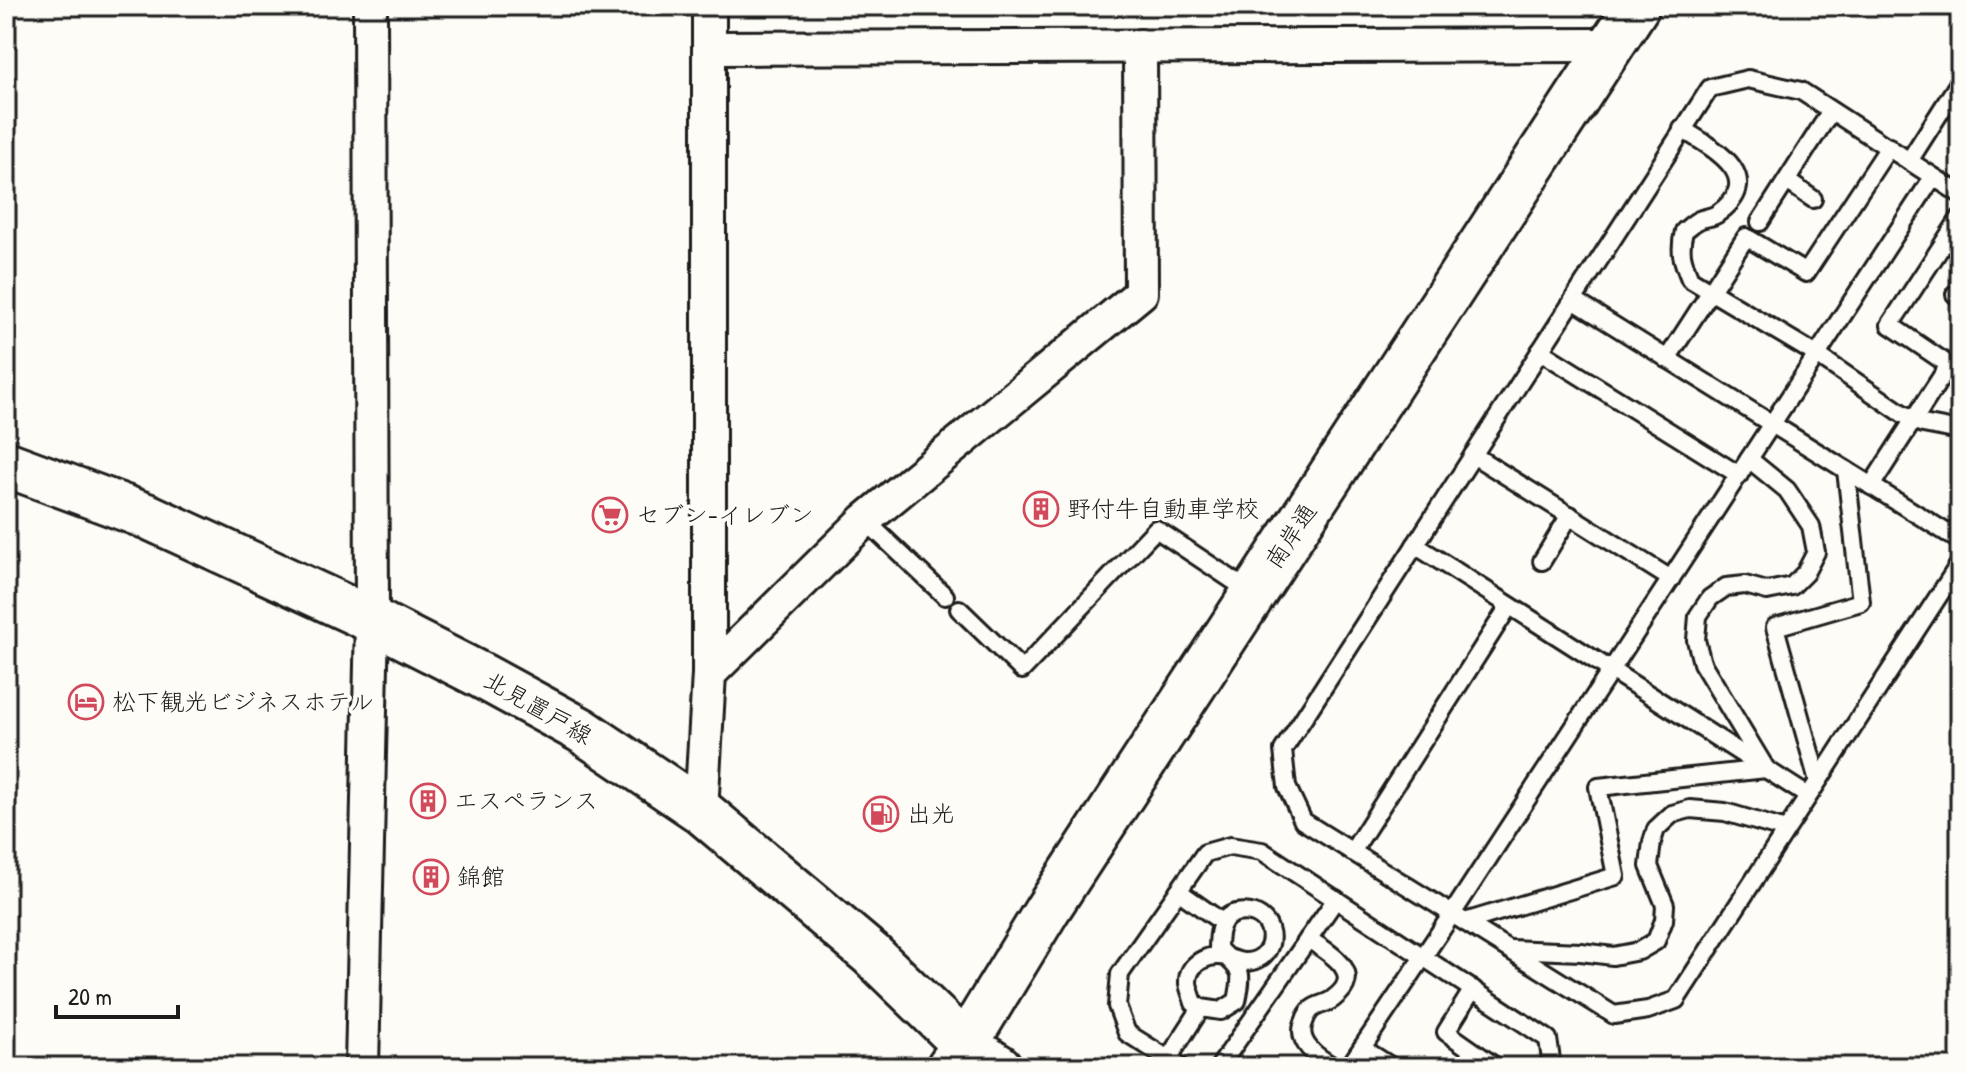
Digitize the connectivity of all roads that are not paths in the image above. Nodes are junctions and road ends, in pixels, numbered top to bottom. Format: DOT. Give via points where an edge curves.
graph roads {
  1 [pos="370,6"];
  2 [pos="709,6"];
  3 [pos="1637,6"];
  4 [pos="1611,45"];
  5 [pos="1140,46"];
  6 [pos="709,48"];
  7 [pos="1960,81"];
  8 [pos="1831,111"];
  9 [pos="1682,129"];
  10 [pos="1889,147"];
  11 [pos="1909,161"];
  12 [pos="1933,177"];
  13 [pos="1787,181"];
  14 [pos="1960,194"];
  15 [pos="1813,199"];
  16 [pos="1960,218"];
  17 [pos="1760,222"];
  18 [pos="1711,291"];
  19 [pos="1573,300"];
  20 [pos="1540,351"];
  21 [pos="1817,355"];
  22 [pos="1667,359"];
  23 [pos="1914,419"];
  24 [pos="1772,424"];
  25 [pos="1960,431"];
  26 [pos="1473,455"];
  27 [pos="1749,459"];
  28 [pos="6,464"];
  29 [pos="1846,470"];
  30 [pos="1739,475"];
  31 [pos="1871,486"];
  32 [pos="1570,515"];
  33 [pos="865,520"];
  34 [pos="1960,541"];
  35 [pos="1415,545"];
  36 [pos="1542,561"];
  37 [pos="1960,563"];
  38 [pos="1671,579"];
  39 [pos="1254,594"];
  40 [pos="945,596"];
  41 [pos="1509,606"];
  42 [pos="959,609"];
  43 [pos="372,620"];
  44 [pos="1611,670"];
  45 [pos="709,674"];
  46 [pos="1766,769"];
  47 [pos="1818,781"];
  48 [pos="1808,796"];
  49 [pos="701,811"];
  50 [pos="1786,830"];
  51 [pos="1352,852"];
  52 [pos="1178,891"];
  53 [pos="1336,899"];
  54 [pos="1458,918"];
  55 [pos="1222,922"];
  56 [pos="1308,939"];
  57 [pos="1508,949"];
  58 [pos="1422,956"];
  59 [pos="1226,957"];
  60 [pos="1473,989"];
  61 [pos="1201,1008"];
  62 [pos="1362,1048"];
  63 [pos="970,1062"];
  64 [pos="1174,1063"];
  65 [pos="362,1067"];
  66 [pos="1219,1067"];
  67 [pos="1334,1067"];
  68 [pos="1349,1067"];
  69 [pos="1392,1067"];
  70 [pos="1496,1067"];
  71 [pos="1552,1067"];
  1 -- 43 [label="street"];
  2 -- 6 [label="street"];
  3 -- 4 [label="main road, 南岸通"];
  4 -- 5 [label="street"];
  4 -- 39 [label="main road, 南岸通"];
  5 -- 6 [label="street"];
  5 -- 33 [label="street" via="1141,293"];
  6 -- 45 [label="street"];
  7 -- 11 [label="lane"];
  8 -- 9 [label="lane" via="1801,91 1748,79 1710,88"];
  8 -- 10 [label="lane"];
  8 -- 13 [label="lane"];
  9 -- 18 [label="lane" via="1733,165 1739,183 1732,201 1684,231 1680,246 1690,279"];
  9 -- 19 [label="lane"];
  10 -- 11 [label="lane"];
  10 -- 18 [label="lane" via="1806,273 1746,237"];
  11 -- 12 [label="lane"];
  12 -- 14 [label="lane"];
  12 -- 21 [label="lane"];
  13 -- 15 [label="lane"];
  13 -- 17 [label="lane"];
  16 -- 23 [label="lane" via="1890,325 1949,365"];
  18 -- 21 [label="lane"];
  18 -- 22 [label="lane"];
  19 -- 20 [label="lane"];
  19 -- 22 [label="lane"];
  20 -- 26 [label="lane"];
  20 -- 30 [label="lane"];
  21 -- 23 [label="lane"];
  21 -- 24 [label="lane"];
  22 -- 24 [label="lane"];
  23 -- 25 [label="lane"];
  23 -- 31 [label="lane"];
  24 -- 27 [label="lane"];
  24 -- 29 [label="lane"];
  26 -- 32 [label="lane"];
  26 -- 35 [label="lane"];
  27 -- 30 [label="lane"];
  27 -- 46 [label="lane" via="1787,490 1811,526 1816,552 1792,586 1767,591 1726,587 1710,598 1698,616 1696,640 1702,663"];
  28 -- 43 [label="main road, 北見置戸線" via="149,517"];
  29 -- 31 [label="lane"];
  29 -- 47 [label="lane" via="1861,602 1775,627"];
  30 -- 38 [label="lane"];
  31 -- 34 [label="lane"];
  32 -- 36 [label="lane"];
  32 -- 38 [label="lane"];
  33 -- 40 [label="lane"];
  33 -- 45 [label="street"];
  35 -- 41 [label="lane"];
  35 -- 51 [label="lane" via="1283,750 1287,787 1303,821"];
  37 -- 47 [label="lane"];
  38 -- 44 [label="lane"];
  39 -- 42 [label="lane" via="1156,529 1022,670"];
  39 -- 63 [label="main road, 南岸通" via="1047,910"];
  41 -- 44 [label="lane"];
  41 -- 51 [label="lane"];
  43 -- 49 [label="main road, 北見置戸線" via="581,730"];
  43 -- 65 [label="street"];
  44 -- 46 [label="lane"];
  44 -- 54 [label="lane"];
  45 -- 49 [label="street"];
  46 -- 48 [label="lane"];
  46 -- 54 [label="lane" via="1598,787 1616,876"];
  47 -- 48 [label="lane"];
  48 -- 50 [label="lane"];
  49 -- 63 [label="main road, 北見置戸線" via="871,954"];
  50 -- 57 [label="lane" via="1676,1000 1614,1015"];
  50 -- 57 [label="lane" via="1725,812 1690,809 1672,814 1656,829 1652,842 1649,866 1665,905 1656,941 1613,956"];
  51 -- 54 [label="lane"];
  52 -- 53 [label="lane" via="1205,853 1230,846 1262,851"];
  52 -- 55 [label="lane"];
  52 -- 64 [label="lane" via="1120,974 1117,1006 1127,1033"];
  53 -- 56 [label="lane"];
  53 -- 58 [label="lane"];
  54 -- 57 [label="lane"];
  54 -- 58 [label="lane"];
  55 -- 59 [label="lane" via="1218,949"];
  55 -- 59 [label="lane" via="1229,915 1252,912 1270,932 1271,942 1259,958 1244,962"];
  56 -- 66 [label="lane"];
  56 -- 67 [label="lane" via="1337,958 1347,979 1333,1000 1311,1009 1303,1023 1308,1046"];
  58 -- 60 [label="lane"];
  58 -- 62 [label="lane"];
  59 -- 61 [label="lane" via="1203,959 1193,968 1190,991"];
  59 -- 61 [label="lane" via="1242,976 1237,1001 1221,1011"];
  60 -- 70 [label="lane" via="1446,1032"];
  60 -- 71 [label="lane" via="1548,1039"];
  61 -- 64 [label="lane"];
  62 -- 68 [label="lane"];
  62 -- 69 [label="lane"];
}
